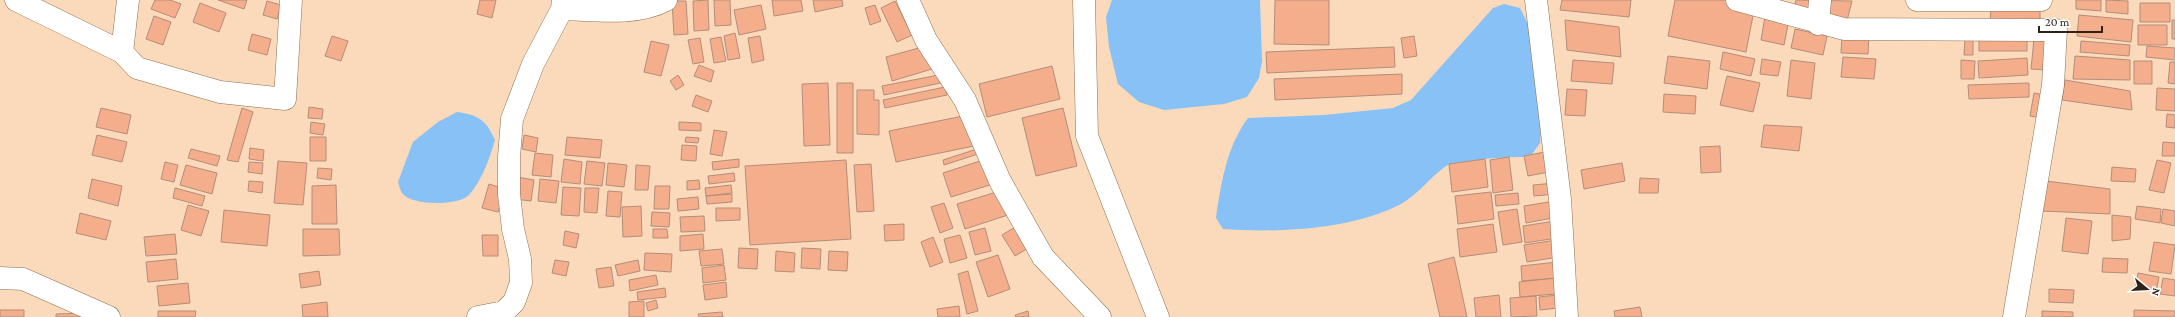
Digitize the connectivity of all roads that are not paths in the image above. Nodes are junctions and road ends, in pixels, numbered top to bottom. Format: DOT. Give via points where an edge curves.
graph roads {
  1 [pos="16,0"];
  2 [pos="128,0"];
  3 [pos="290,0"];
  4 [pos="666,0"];
  5 [pos="908,0"];
  6 [pos="1084,0"];
  7 [pos="1536,0"];
  8 [pos="1737,0"];
  9 [pos="1820,0"];
  10 [pos="1917,0"];
  11 [pos="2041,0"];
  12 [pos="2050,0"];
  13 [pos="563,4"];
  14 [pos="1818,24"];
  15 [pos="2056,30"];
  16 [pos="122,52"];
  17 [pos="0,278"];
  18 [pos="109,317"];
  19 [pos="478,317"];
  20 [pos="1100,317"];
  21 [pos="1158,317"];
  22 [pos="1567,317"];
  23 [pos="2014,317"];
  1 -- 16 [label="street"];
  2 -- 16 [label="street"];
  3 -- 16 [label="street" via="285,99 220,92 137,68"];
  4 -- 13 [label="street" via="655,6 636,9"];
  5 -- 20 [label="street" via="926,40 965,100 1000,181 1043,258"];
  6 -- 21 [label="street" via="1087,136"];
  7 -- 22 [label="street" via="1560,199"];
  8 -- 14 [label="street"];
  9 -- 14 [label="street"];
  10 -- 11 [label="street"];
  12 -- 15 [label="street"];
  13 -- 19 [label="street" via="533,64 512,119 509,194 520,259 521,283 514,302 504,312"];
  14 -- 15 [label="street" via="1844,29"];
  15 -- 23 [label="street" via="2053,85"];
  17 -- 18 [label="street" via="23,279"];
}
